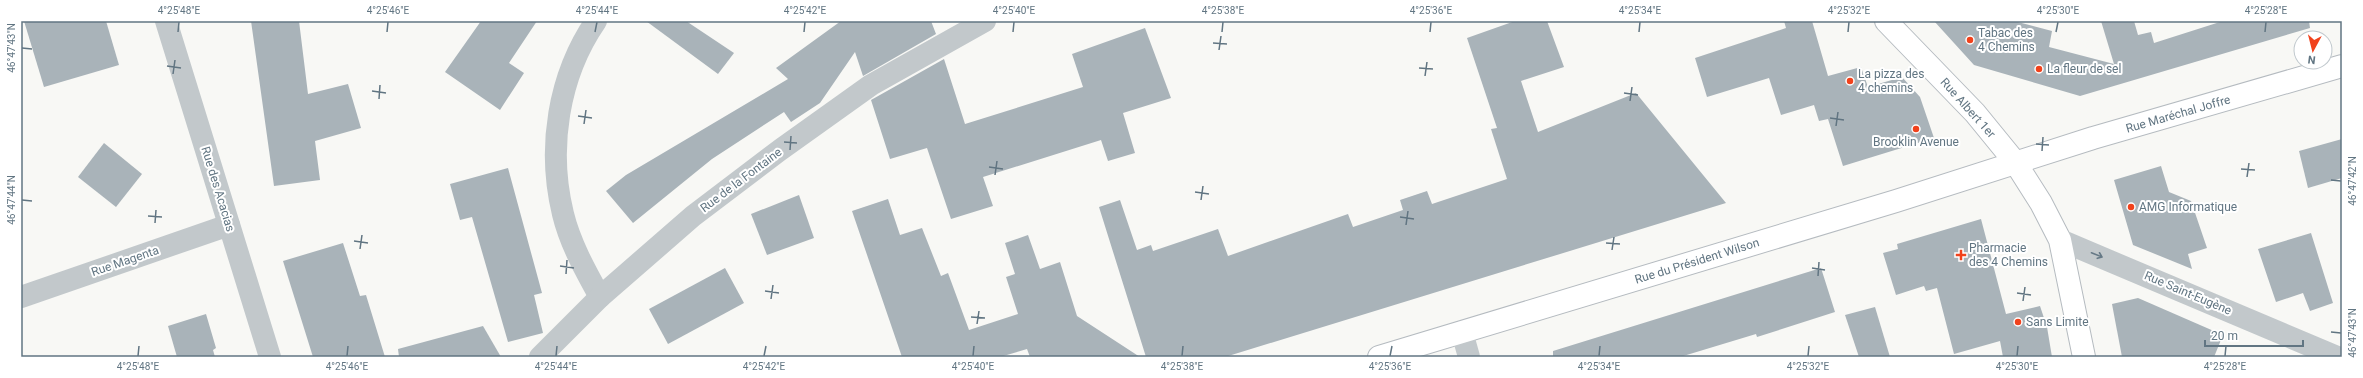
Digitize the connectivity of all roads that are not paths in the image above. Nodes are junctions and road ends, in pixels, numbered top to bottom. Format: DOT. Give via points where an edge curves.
graph roads {
  1 [pos="166,21"];
  2 [pos="596,21"];
  3 [pos="985,21"];
  4 [pos="1886,21"];
  5 [pos="2342,66"];
  6 [pos="2015,162"];
  7 [pos="230,225"];
  8 [pos="2060,240"];
  9 [pos="600,296"];
  10 [pos="21,297"];
  11 [pos="1462,332"];
  12 [pos="270,357"];
  13 [pos="540,357"];
  14 [pos="1379,357"];
  15 [pos="1469,357"];
  16 [pos="2084,357"];
  17 [pos="2337,357"];
  1 -- 7 [label="street, Rue des Acacias"];
  2 -- 9 [label="street" via="582,41 566,80 557,124 557,169 563,214 580,262"];
  3 -- 9 [label="street, Rue de la Fontaine" via="871,85 693,216"];
  4 -- 6 [label="main road, Rue Albert 1er" via="1975,113"];
  5 -- 6 [label="main road, Rue Maréchal Joffre"];
  6 -- 8 [label="main road, Rue Albert 1er" via="2041,203"];
  6 -- 11 [label="main road, Rue du Président Wilson" via="1896,201"];
  7 -- 10 [label="street, Rue Magenta"];
  7 -- 12 [label="street, Rue des Acacias"];
  8 -- 16 [label="main road, Rue Albert 1er"];
  8 -- 17 [label="street, Rue Saint-Eugène, one-way"];
  9 -- 13 [label="street, Rue de la Fontaine"];
  11 -- 14 [label="main road, Rue du Président Wilson"];
  11 -- 15 [label="street"];
}
